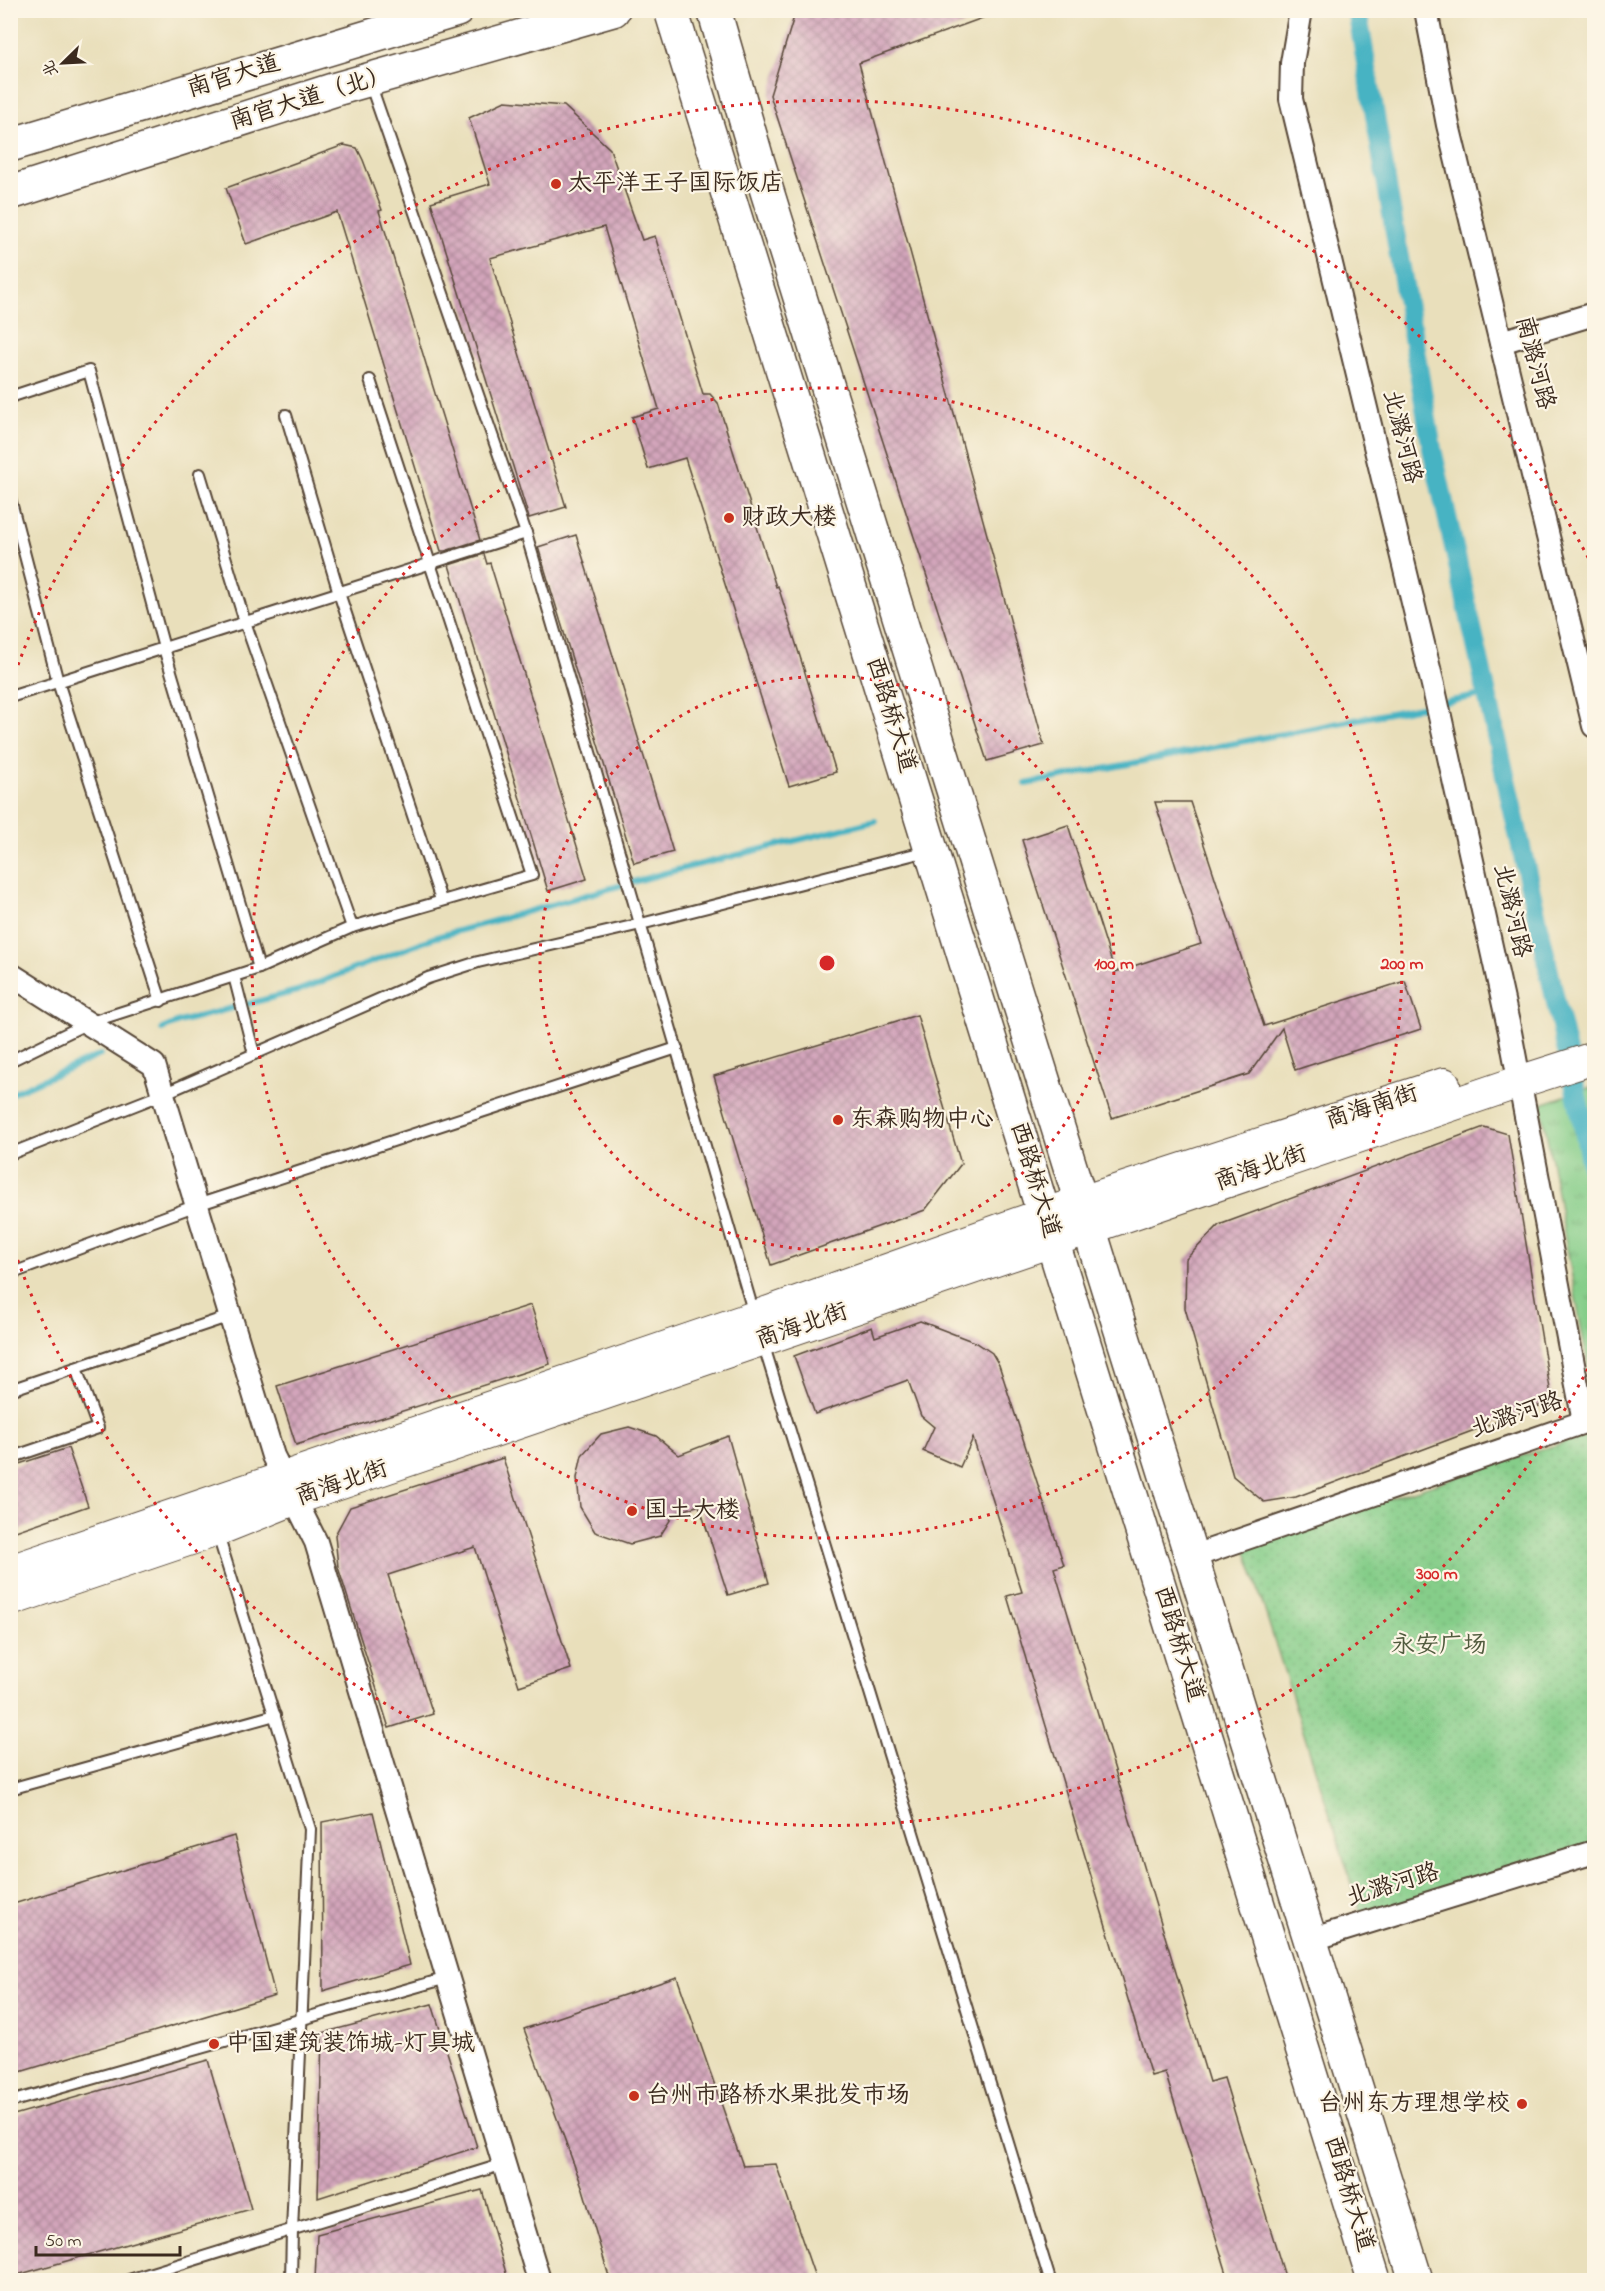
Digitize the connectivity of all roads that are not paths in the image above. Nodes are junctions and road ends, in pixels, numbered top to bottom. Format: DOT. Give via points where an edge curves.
graph roads {
  1 [pos="457,10"];
  2 [pos="612,10"];
  3 [pos="671,10"];
  4 [pos="714,10"];
  5 [pos="1301,10"];
  6 [pos="1426,10"];
  7 [pos="369,80"];
  8 [pos="10,145"];
  9 [pos="10,193"];
  10 [pos="1594,314"];
  11 [pos="1501,342"];
  12 [pos="370,380"];
  13 [pos="10,397"];
  14 [pos="286,415"];
  15 [pos="200,474"];
  16 [pos="10,498"];
  17 [pos="525,533"];
  18 [pos="430,564"];
  19 [pos="339,593"];
  20 [pos="245,622"];
  21 [pos="164,648"];
  22 [pos="58,682"];
  23 [pos="10,697"];
  24 [pos="1594,726"];
  25 [pos="932,850"];
  26 [pos="441,900"];
  27 [pos="641,924"];
  28 [pos="352,927"];
  29 [pos="259,968"];
  30 [pos="10,974"];
  31 [pos="234,976"];
  32 [pos="161,1000"];
  33 [pos="88,1023"];
  34 [pos="1594,1035"];
  35 [pos="677,1048"];
  36 [pos="254,1054"];
  37 [pos="1594,1058"];
  38 [pos="10,1061"];
  39 [pos="1523,1070"];
  40 [pos="163,1094"];
  41 [pos="10,1154"];
  42 [pos="197,1205"];
  43 [pos="1085,1215"];
  44 [pos="1049,1227"];
  45 [pos="10,1274"];
  46 [pos="230,1316"];
  47 [pos="759,1329"];
  48 [pos="76,1368"];
  49 [pos="10,1390"];
  50 [pos="10,1458"];
  51 [pos="289,1488"];
  52 [pos="213,1517"];
  53 [pos="1191,1557"];
  54 [pos="10,1571"];
  55 [pos="10,1600"];
  56 [pos="275,1715"];
  57 [pos="10,1789"];
  58 [pos="1594,1852"];
  59 [pos="1310,1940"];
  60 [pos="447,1978"];
  61 [pos="302,2019"];
  62 [pos="10,2102"];
  63 [pos="504,2164"];
  64 [pos="292,2230"];
  65 [pos="129,2280"];
  66 [pos="291,2280"];
  67 [pos="539,2280"];
  68 [pos="1050,2280"];
  69 [pos="1374,2280"];
  70 [pos="1416,2280"];
  1 -- 8 [label="main road, 南官大道"];
  2 -- 7 [label="main road, 南官大道（北）"];
  3 -- 25 [label="main road, 西路桥大道"];
  4 -- 43 [label="main road, 西路桥大道"];
  5 -- 39 [label="street, 北潞河路" via="1292,63 1291,99"];
  6 -- 11 [label="street, 南潞河路" via="1448,125"];
  7 -- 9 [label="main road, 南官大道（北）"];
  7 -- 17 [label="lane"];
  10 -- 11 [label="street"];
  11 -- 24 [label="street, 南潞河路"];
  12 -- 18 [label="lane"];
  13 -- 21 [label="lane" via="89,371"];
  14 -- 19 [label="lane"];
  15 -- 20 [label="lane"];
  16 -- 22 [label="lane"];
  17 -- 18 [label="lane"];
  17 -- 27 [label="lane"];
  18 -- 19 [label="lane"];
  18 -- 26 [label="lane" via="532,875"];
  19 -- 20 [label="lane"];
  19 -- 26 [label="lane"];
  20 -- 21 [label="lane"];
  20 -- 28 [label="lane"];
  21 -- 22 [label="lane"];
  21 -- 29 [label="lane"];
  22 -- 23 [label="lane"];
  22 -- 32 [label="lane"];
  25 -- 27 [label="lane"];
  25 -- 44 [label="main road, 西路桥大道"];
  26 -- 28 [label="lane"];
  27 -- 35 [label="lane"];
  27 -- 36 [label="lane" via="478,962 428,978"];
  28 -- 29 [label="lane"];
  29 -- 31 [label="lane"];
  30 -- 33 [label="street"];
  31 -- 32 [label="lane"];
  31 -- 36 [label="lane"];
  32 -- 33 [label="lane"];
  33 -- 38 [label="lane"];
  33 -- 40 [label="street" via="154,1065"];
  34 -- 39 [label="main road"];
  35 -- 42 [label="lane"];
  35 -- 47 [label="lane"];
  36 -- 40 [label="lane"];
  37 -- 39 [label="main road, 商海北街"];
  39 -- 43 [label="main road, 商海北街"];
  39 -- 53 [label="street, 北潞河路" via="1584,1422"];
  40 -- 41 [label="lane"];
  40 -- 42 [label="street"];
  42 -- 45 [label="lane"];
  42 -- 46 [label="street"];
  43 -- 44 [label="main road, 商海北街"];
  43 -- 53 [label="main road, 西路桥大道"];
  44 -- 47 [label="main road, 商海北街"];
  44 -- 69 [label="main road, 西路桥大道"];
  46 -- 48 [label="lane"];
  46 -- 51 [label="street" via="273,1456"];
  47 -- 51 [label="main road, 商海北街"];
  47 -- 68 [label="lane"];
  48 -- 49 [label="lane"];
  48 -- 50 [label="lane" via="98,1428"];
  51 -- 52 [label="main road, 商海北街"];
  51 -- 60 [label="street" via="316,1542"];
  52 -- 54 [label="main road, 商海北街"];
  52 -- 55 [label="main road, 商海北街"];
  52 -- 56 [label="lane"];
  53 -- 59 [label="main road, 西路桥大道"];
  56 -- 57 [label="lane"];
  56 -- 61 [label="lane" via="310,1829"];
  58 -- 59 [label="street, 北潞河路"];
  59 -- 70 [label="main road, 西路桥大道"];
  60 -- 61 [label="lane"];
  60 -- 63 [label="street"];
  61 -- 62 [label="lane"];
  61 -- 64 [label="lane"];
  63 -- 64 [label="lane"];
  63 -- 67 [label="street"];
  64 -- 65 [label="lane"];
  64 -- 66 [label="lane"];
}
